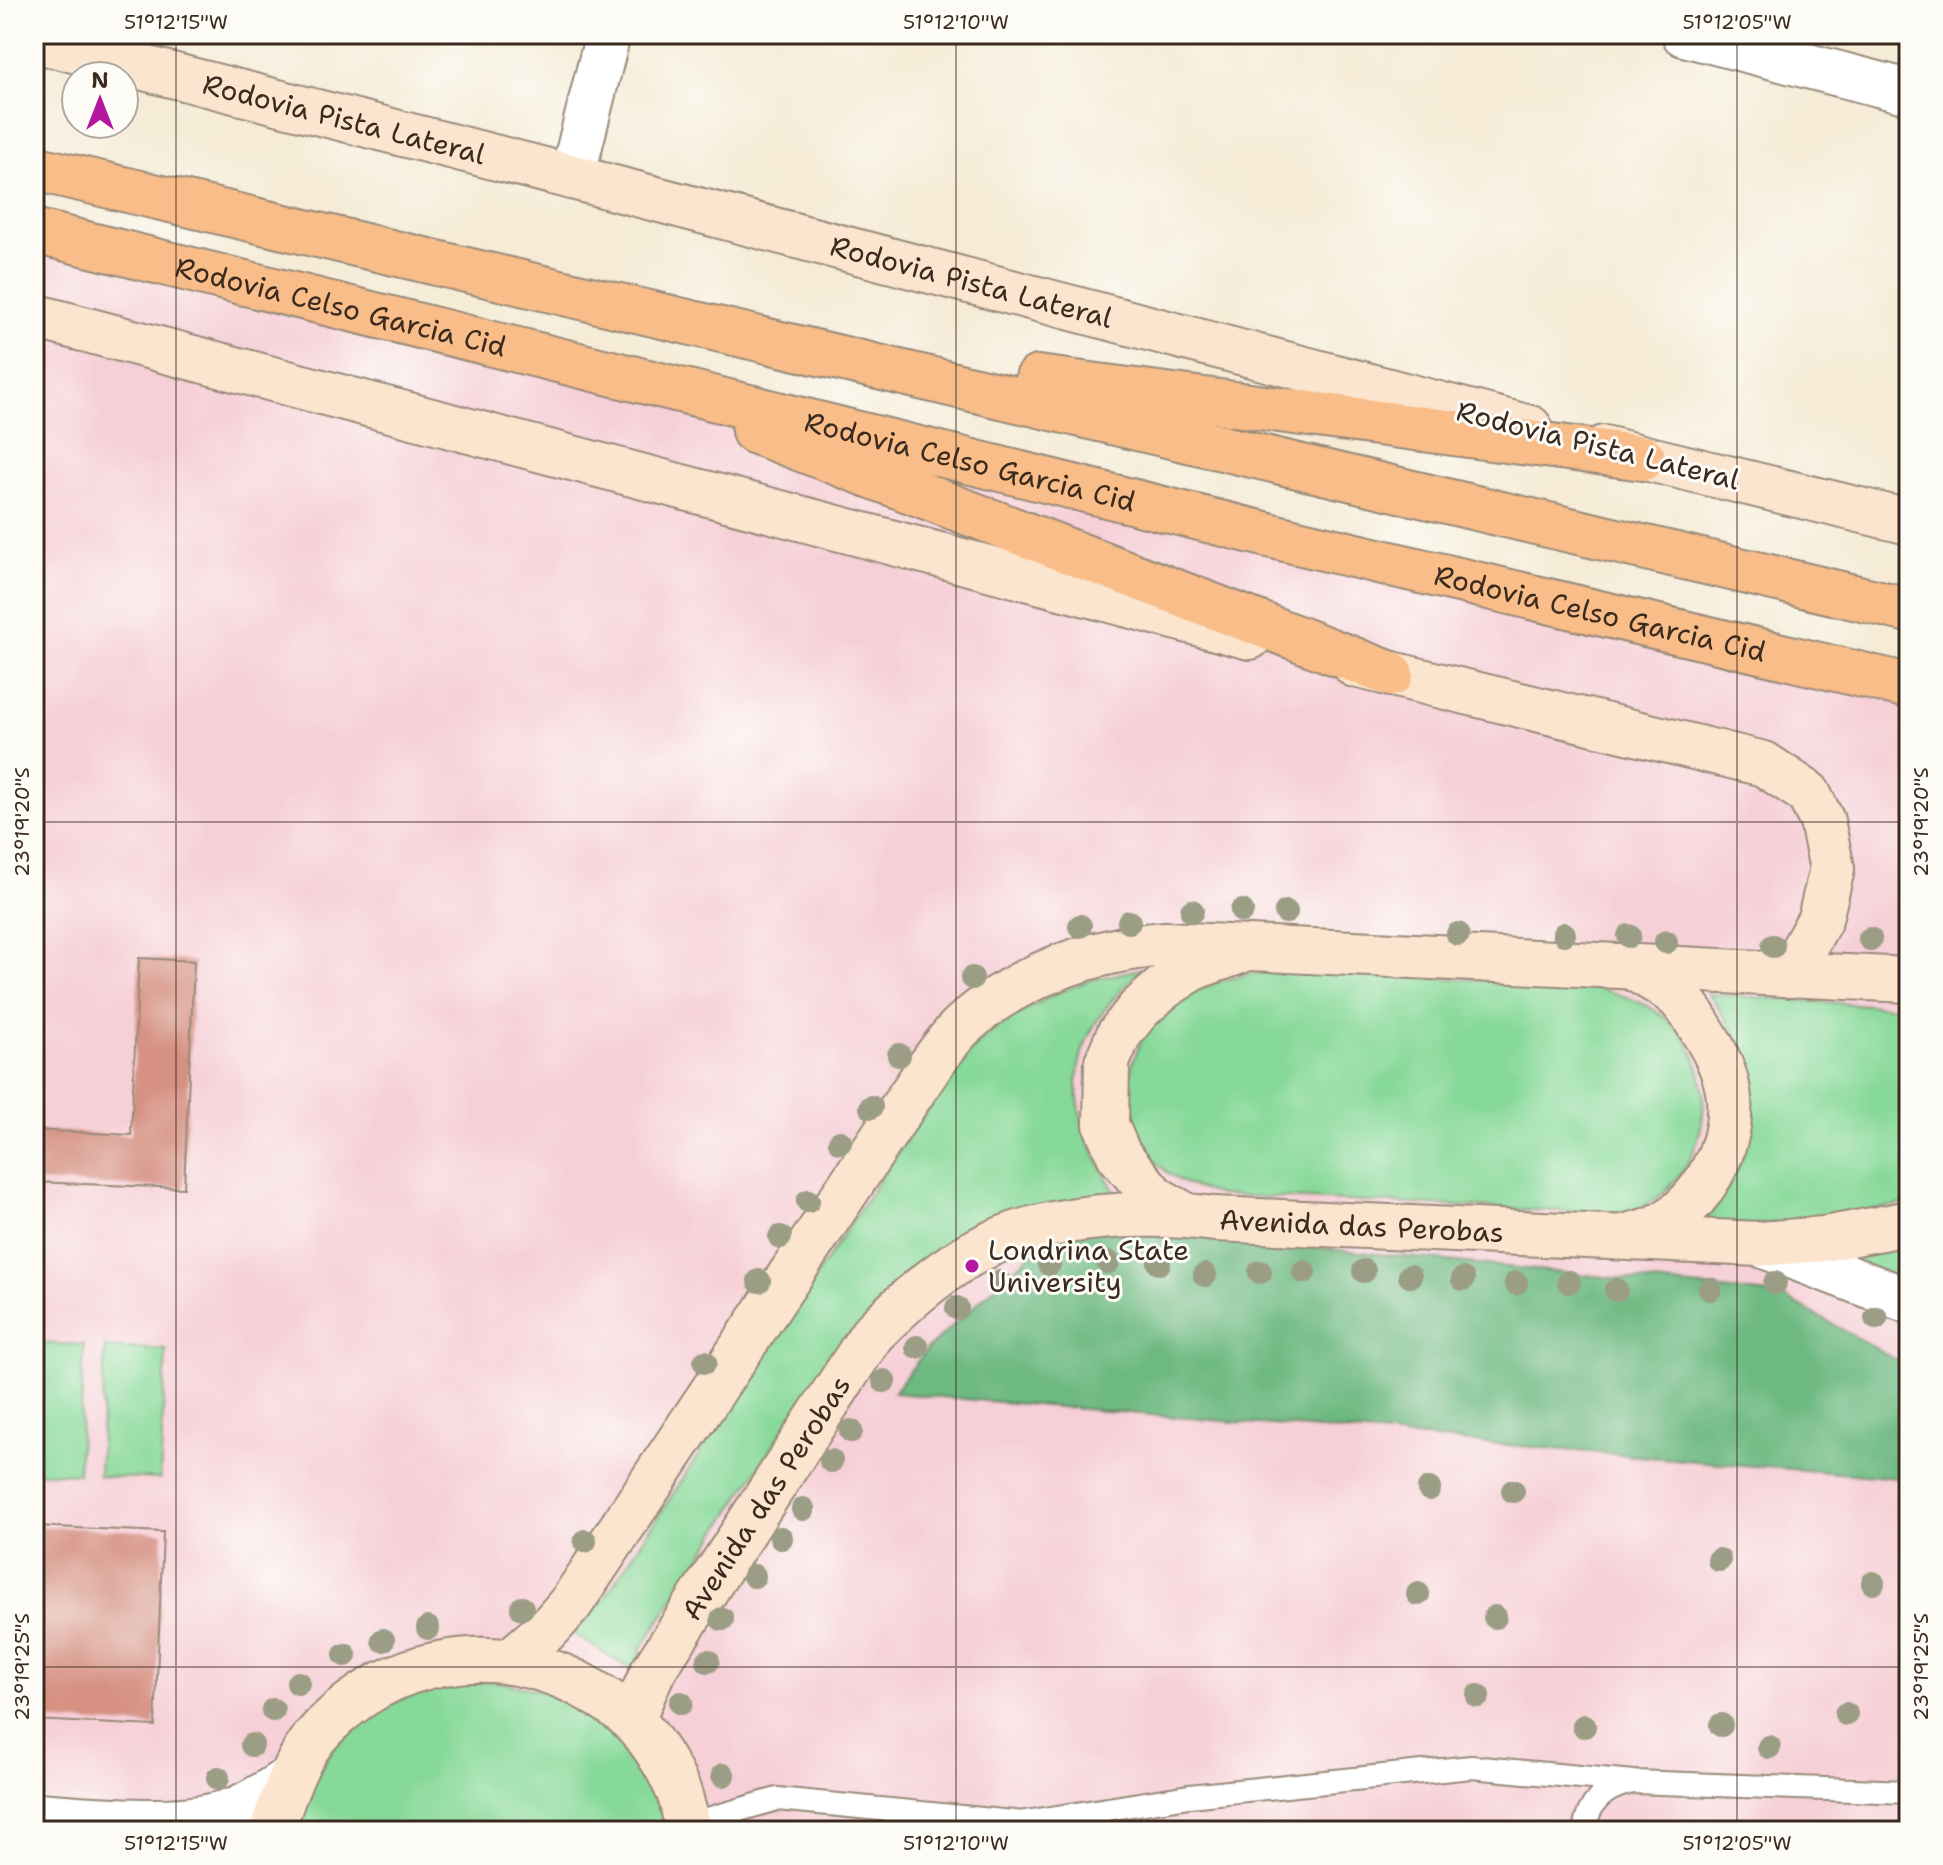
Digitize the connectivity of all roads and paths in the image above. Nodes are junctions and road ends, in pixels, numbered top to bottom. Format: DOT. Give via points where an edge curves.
graph roads {
  1 [pos="608,34"];
  2 [pos="1684,34"];
  3 [pos="34,40"];
  4 [pos="1909,92"];
  5 [pos="34,168"];
  6 [pos="572,177"];
  7 [pos="34,231"];
  8 [pos="34,316"];
  9 [pos="795,346"];
  10 [pos="572,362"];
  11 [pos="1643,458"];
  12 [pos="1909,522"];
  13 [pos="1909,610"];
  14 [pos="1391,674"];
  15 [pos="1909,686"];
  16 [pos="1256,948"];
  17 [pos="1634,968"];
  18 [pos="1789,975"];
  19 [pos="1909,980"];
  20 [pos="1185,1215"];
  21 [pos="1909,1223"];
  22 [pos="1621,1238"];
  23 [pos="1759,1244"];
  24 [pos="1909,1301"];
  25 [pos="509,1662"];
  26 [pos="632,1720"];
  27 [pos="289,1779"];
  28 [pos="1634,1782"];
  29 [pos="1909,1792"];
  30 [pos="34,1815"];
  31 [pos="1022,1827"];
  32 [pos="688,1828"];
  33 [pos="272,1831"];
  34 [pos="1106,1831"];
  35 [pos="1584,1831"];
  1 -- 6 [label="street"];
  2 -- 4 [label="street"];
  3 -- 6 [label="street, Rodovia Pista Lateral"];
  5 -- 9 [label="highway"];
  6 -- 11 [label="street, Rodovia Pista Lateral"];
  7 -- 10 [label="highway, Rodovia Celso Garcia Cid"];
  8 -- 14 [label="street"];
  9 -- 11 [label="highway"];
  9 -- 13 [label="highway"];
  10 -- 14 [label="highway"];
  10 -- 15 [label="highway, Rodovia Celso Garcia Cid" via="1293,541"];
  11 -- 12 [label="street, Rodovia Pista Lateral"];
  14 -- 18 [label="street" via="1764,764 1808,793 1822,821 1832,869 1820,919"];
  16 -- 17 [label="street"];
  16 -- 20 [label="street" via="1225,954 1164,987 1119,1034 1107,1062 1106,1125 1119,1155 1155,1198"];
  16 -- 25 [label="street" via="1166,944 1090,955 1020,986 961,1027 571,1603"];
  17 -- 18 [label="street"];
  17 -- 22 [label="street" via="1677,995 1712,1046 1729,1098 1721,1150 1697,1195 1657,1227"];
  18 -- 19 [label="street"];
  20 -- 22 [label="street, Avenida das Perobas"];
  20 -- 26 [label="street, Avenida das Perobas" via="1120,1216 1022,1233 951,1267 895,1311 872,1334 652,1673"];
  21 -- 23 [label="street, Avenida das Perobas" via="1824,1239"];
  22 -- 23 [label="street, Avenida das Perobas"];
  23 -- 24 [label="street"];
  25 -- 26 [label="street" via="545,1668 601,1695"];
  25 -- 27 [label="street" via="483,1658 422,1667 367,1691 321,1729"];
  26 -- 32 [label="street" via="678,1791"];
  27 -- 30 [label="street" via="236,1809 200,1818"];
  27 -- 33 [label="street"];
  28 -- 29 [label="lane"];
  28 -- 31 [label="lane" via="1471,1767 1189,1796"];
  28 -- 35 [label="lane" via="1615,1786 1593,1803"];
  31 -- 32 [label="lane" via="777,1799"];
  31 -- 34 [label="lane"];
}
